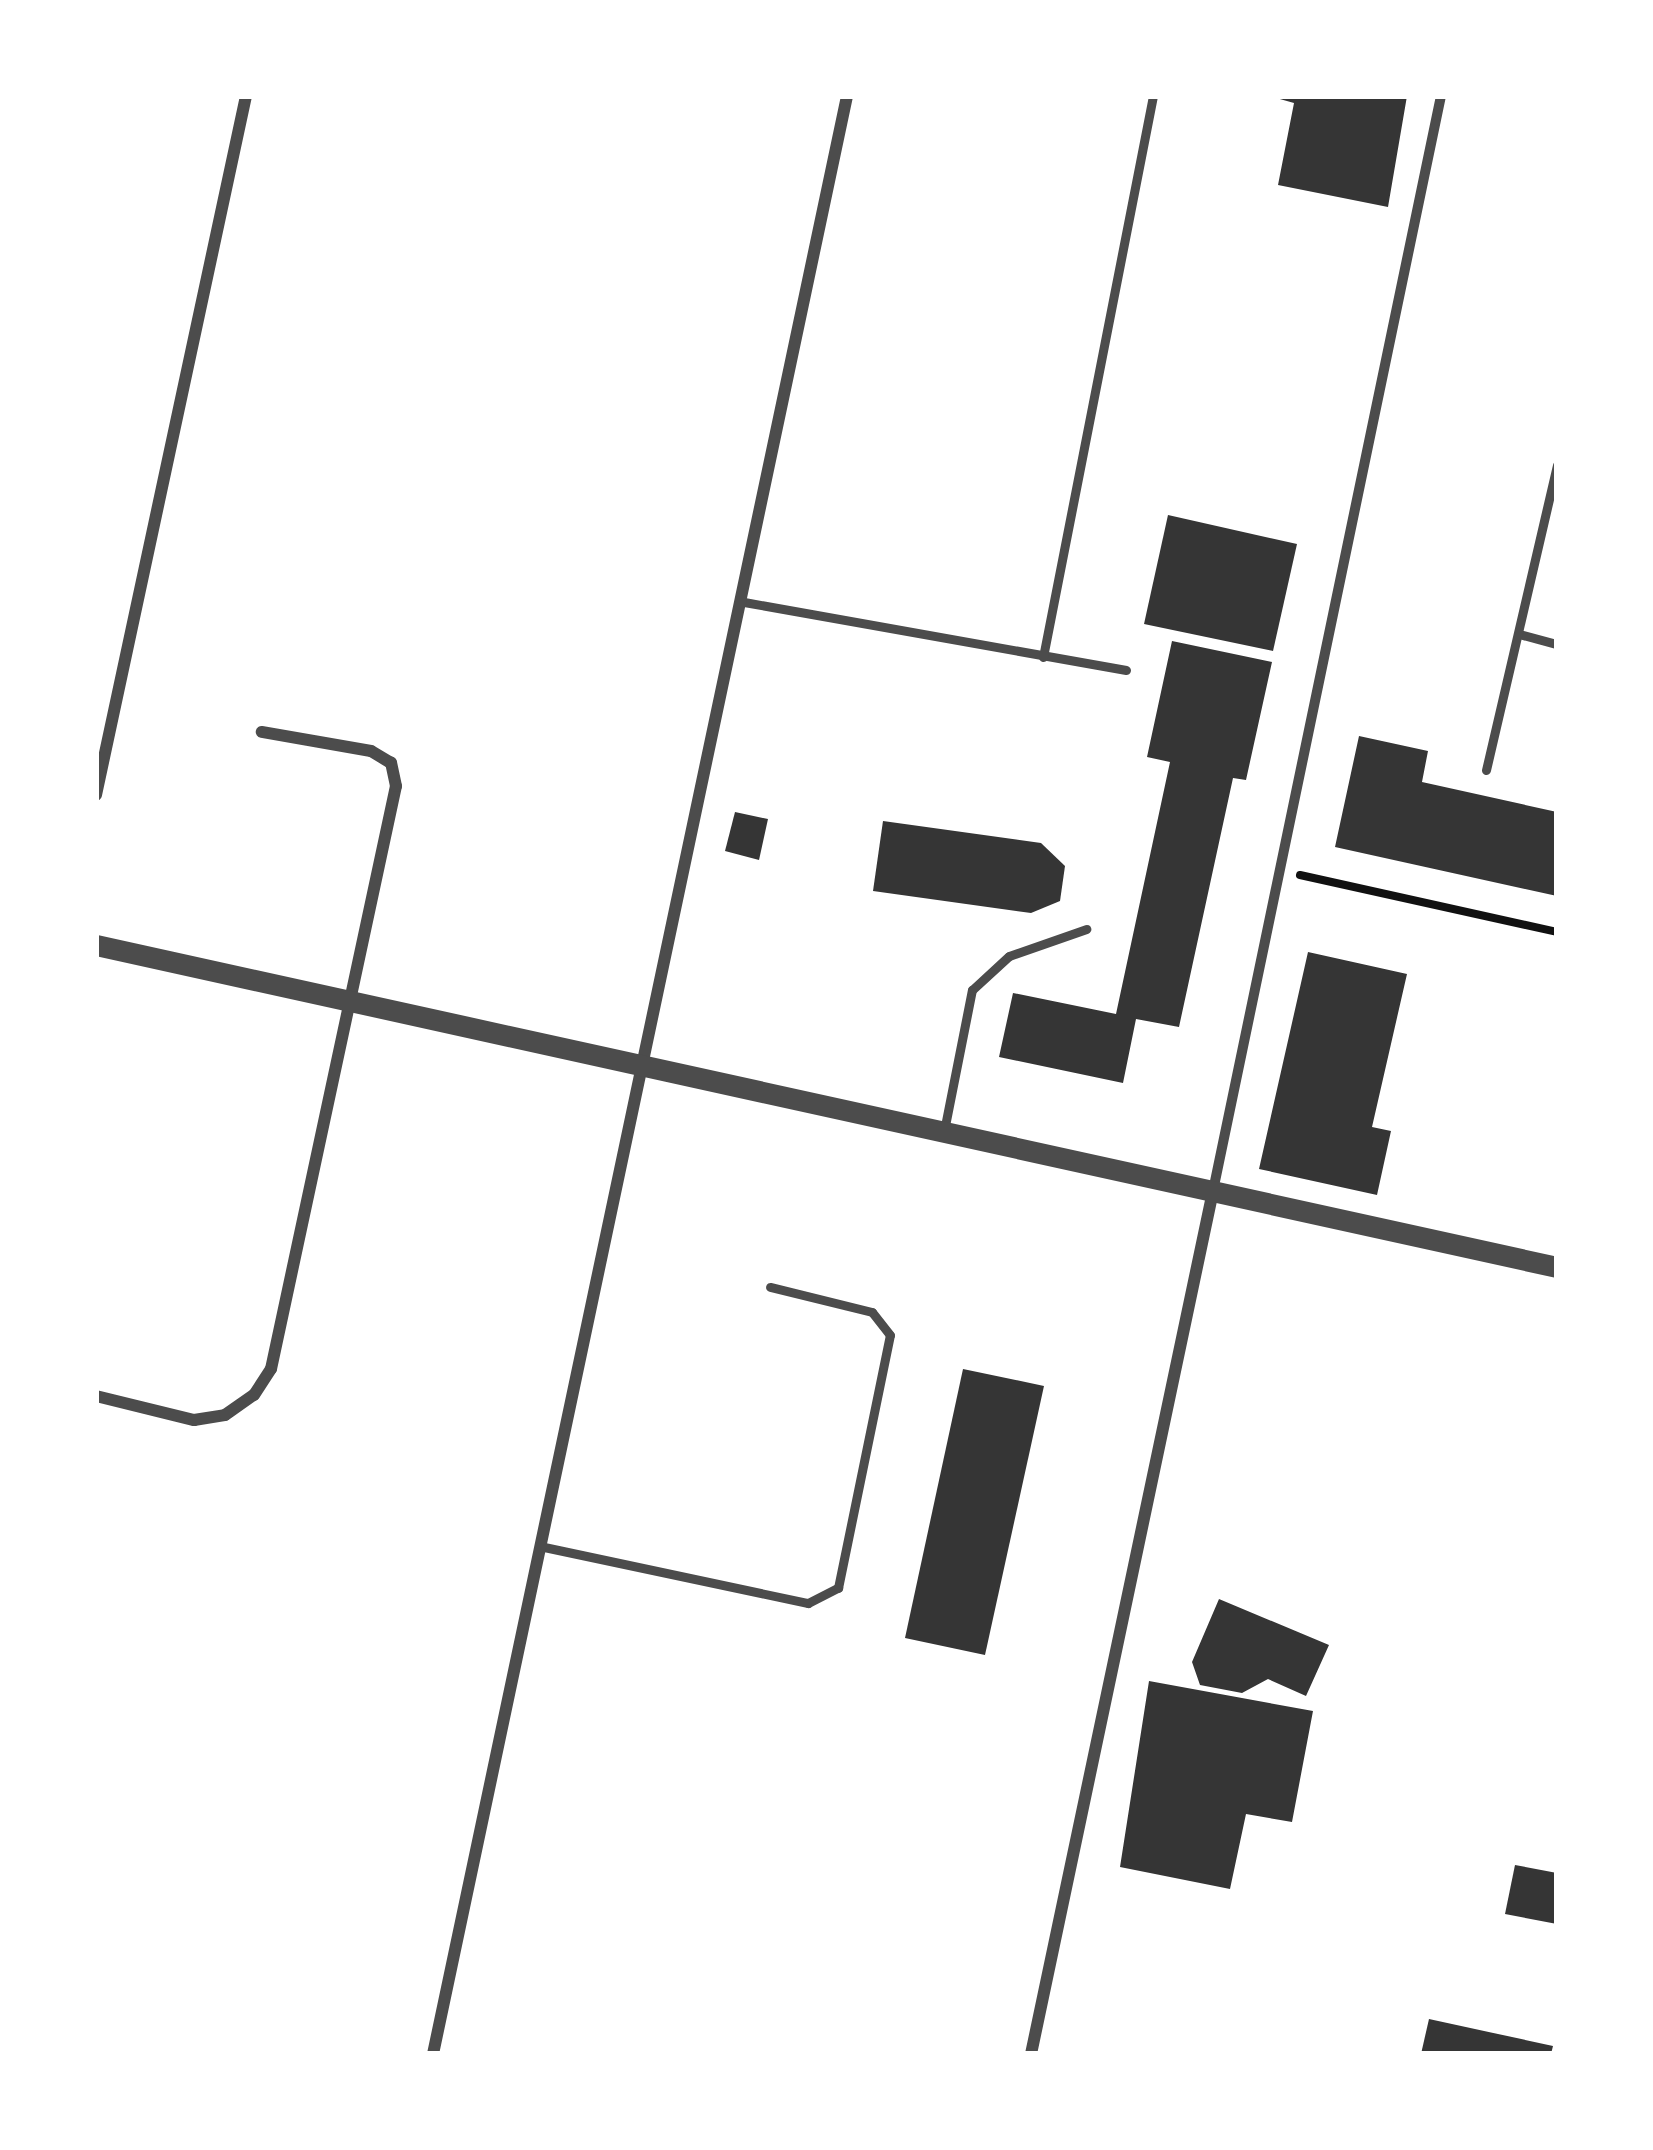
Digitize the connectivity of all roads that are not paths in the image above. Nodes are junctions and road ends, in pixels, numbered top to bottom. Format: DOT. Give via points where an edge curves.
graph roads {
  1 [pos="246,96"];
  2 [pos="847,96"];
  3 [pos="1153,96"];
  4 [pos="1441,96"];
  5 [pos="1557,465"];
  6 [pos="744,602"];
  7 [pos="1520,634"];
  8 [pos="1557,644"];
  9 [pos="1043,657"];
  10 [pos="1126,670"];
  11 [pos="262,732"];
  12 [pos="101,745"];
  13 [pos="1486,770"];
  14 [pos="96,795"];
  15 [pos="1086,928"];
  16 [pos="96,945"];
  17 [pos="348,1000"];
  18 [pos="644,1065"];
  19 [pos="944,1131"];
  20 [pos="1213,1190"];
  21 [pos="1557,1267"];
  22 [pos="770,1287"];
  23 [pos="96,1396"];
  24 [pos="544,1547"];
  25 [pos="433,2054"];
  26 [pos="1031,2054"];
  1 -- 12 [label="street"];
  2 -- 6 [label="street"];
  3 -- 9 [label="lane"];
  4 -- 20 [label="street"];
  5 -- 7 [label="lane"];
  6 -- 9 [label="lane"];
  6 -- 18 [label="street"];
  7 -- 8 [label="lane"];
  7 -- 13 [label="lane"];
  9 -- 10 [label="lane"];
  11 -- 17 [label="street" via="370,751 391,763 396,786"];
  12 -- 14 [label="street"];
  15 -- 19 [label="lane" via="1009,956 972,990"];
  16 -- 17 [label="street"];
  17 -- 18 [label="street"];
  17 -- 23 [label="street" via="271,1369 254,1395 225,1415 194,1420"];
  18 -- 19 [label="street"];
  18 -- 24 [label="street"];
  19 -- 20 [label="street"];
  20 -- 21 [label="street"];
  20 -- 26 [label="street"];
  22 -- 24 [label="lane" via="872,1312 890,1335 838,1588 808,1603"];
  24 -- 25 [label="street"];
}
